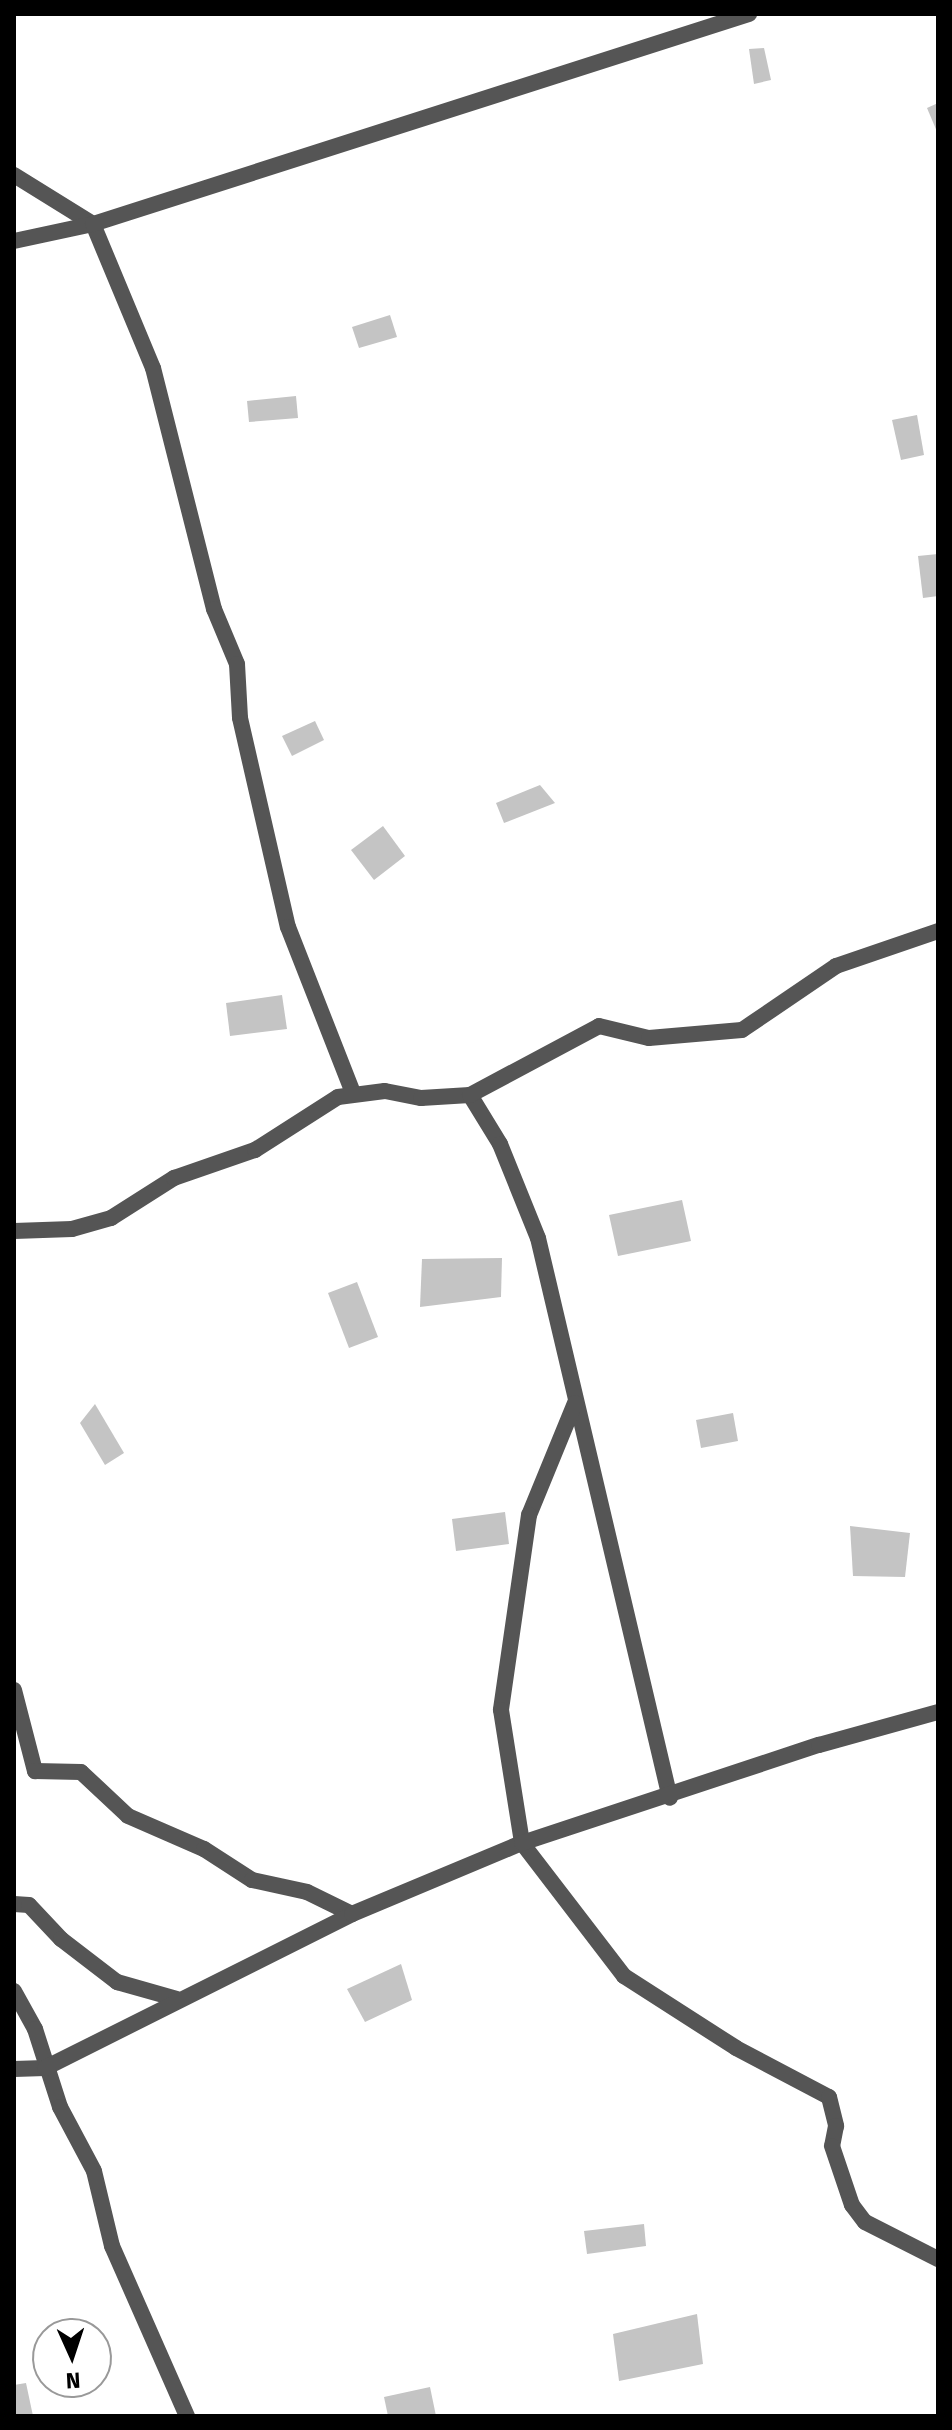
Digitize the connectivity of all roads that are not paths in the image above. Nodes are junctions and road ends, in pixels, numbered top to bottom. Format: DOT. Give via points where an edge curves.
graph roads {
  1 [pos="749,14"];
  2 [pos="14,175"];
  3 [pos="93,224"];
  4 [pos="14,241"];
  5 [pos="938,931"];
  6 [pos="353,1093"];
  7 [pos="470,1095"];
  8 [pos="14,1231"];
  9 [pos="575,1403"];
  10 [pos="14,1690"];
  11 [pos="938,1712"];
  12 [pos="670,1798"];
  13 [pos="522,1843"];
  14 [pos="14,1904"];
  15 [pos="352,1914"];
  16 [pos="14,1991"];
  17 [pos="177,1999"];
  18 [pos="45,2068"];
  19 [pos="14,2069"];
  20 [pos="938,2259"];
  21 [pos="187,2416"];
  1 -- 3 [label="street"];
  2 -- 3 [label="street"];
  3 -- 4 [label="street"];
  3 -- 6 [label="street" via="153,368 214,609 237,664 240,718 288,927"];
  5 -- 7 [label="street" via="836,966 808,981 764,1020 742,1030 660,1038 599,1026"];
  6 -- 7 [label="street"];
  6 -- 8 [label="street" via="316,1107 255,1150 174,1178 111,1218 72,1229"];
  7 -- 9 [label="street" via="500,1144 538,1238"];
  9 -- 12 [label="street" via="630,1613"];
  9 -- 13 [label="street" via="529,1515 501,1710"];
  10 -- 15 [label="street" via="35,1771 81,1772 128,1816 204,1849 252,1880 307,1892"];
  11 -- 12 [label="street" via="819,1745"];
  12 -- 13 [label="street"];
  13 -- 15 [label="street"];
  13 -- 20 [label="street" via="624,1976 736,2048 829,2097 836,2126 832,2146 852,2205 865,2222"];
  14 -- 17 [label="street" via="29,1905 61,1939 117,1982"];
  15 -- 17 [label="street"];
  16 -- 18 [label="street" via="35,2029"];
  17 -- 18 [label="street"];
  18 -- 19 [label="street"];
  18 -- 21 [label="street" via="94,2171 112,2246"];
}
